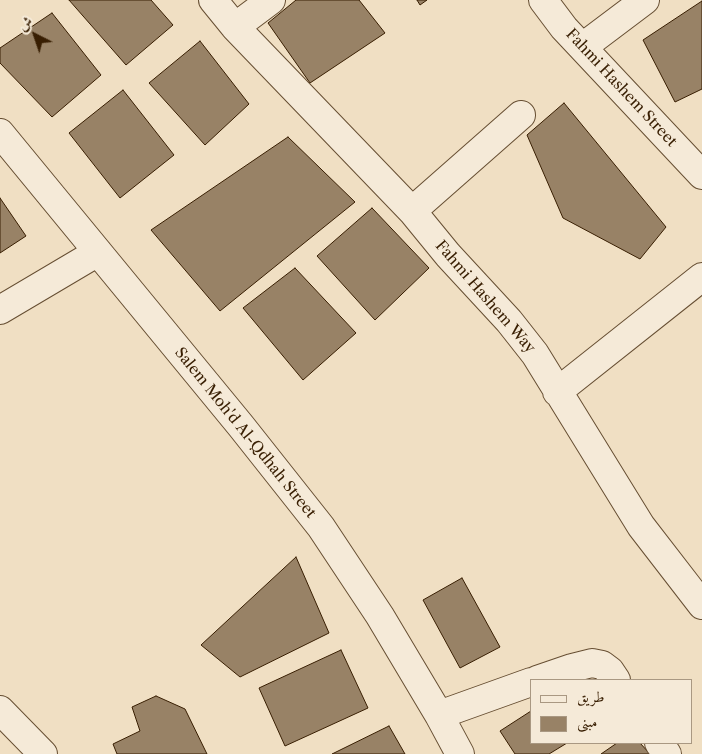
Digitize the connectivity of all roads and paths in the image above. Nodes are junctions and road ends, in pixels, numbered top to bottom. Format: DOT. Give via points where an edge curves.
graph roads {
  1 [pos="212,0"];
  2 [pos="271,0"];
  3 [pos="543,0"];
  4 [pos="645,0"];
  5 [pos="235,27"];
  6 [pos="584,46"];
  7 [pos="522,115"];
  8 [pos="0,133"];
  9 [pos="702,175"];
  10 [pos="412,211"];
  11 [pos="98,252"];
  12 [pos="702,277"];
  13 [pos="0,310"];
  14 [pos="557,392"];
  15 [pos="702,605"];
  16 [pos="540,679"];
  17 [pos="615,679"];
  18 [pos="530,682"];
  19 [pos="0,710"];
  20 [pos="439,715"];
  21 [pos="43,754"];
  22 [pos="460,754"];
  1 -- 5 [label="street, Fahmi Hashem Way"];
  2 -- 5 [label="street"];
  3 -- 6 [label="street, Fahmi Hashem Street" via="564,28"];
  4 -- 6 [label="street"];
  5 -- 10 [label="street, Fahmi Hashem Way"];
  6 -- 9 [label="street, Fahmi Hashem Street"];
  7 -- 10 [label="street"];
  8 -- 11 [label="street, Salem Moh'd Al-Qdhah Street"];
  10 -- 14 [label="street, Fahmi Hashem Way" via="509,321"];
  11 -- 13 [label="street"];
  11 -- 20 [label="street, Salem Moh'd Al-Qdhah Street" via="321,527 380,616"];
  12 -- 14 [label="street"];
  14 -- 15 [label="street, Fahmi Hashem Way" via="641,526"];
  16 -- 17 [label="street" via="592,664 602,665"];
  18 -- 20 [label="street"];
  19 -- 21 [label="street"];
  20 -- 22 [label="street, Salem Moh'd Al-Qdhah Street"];
}
